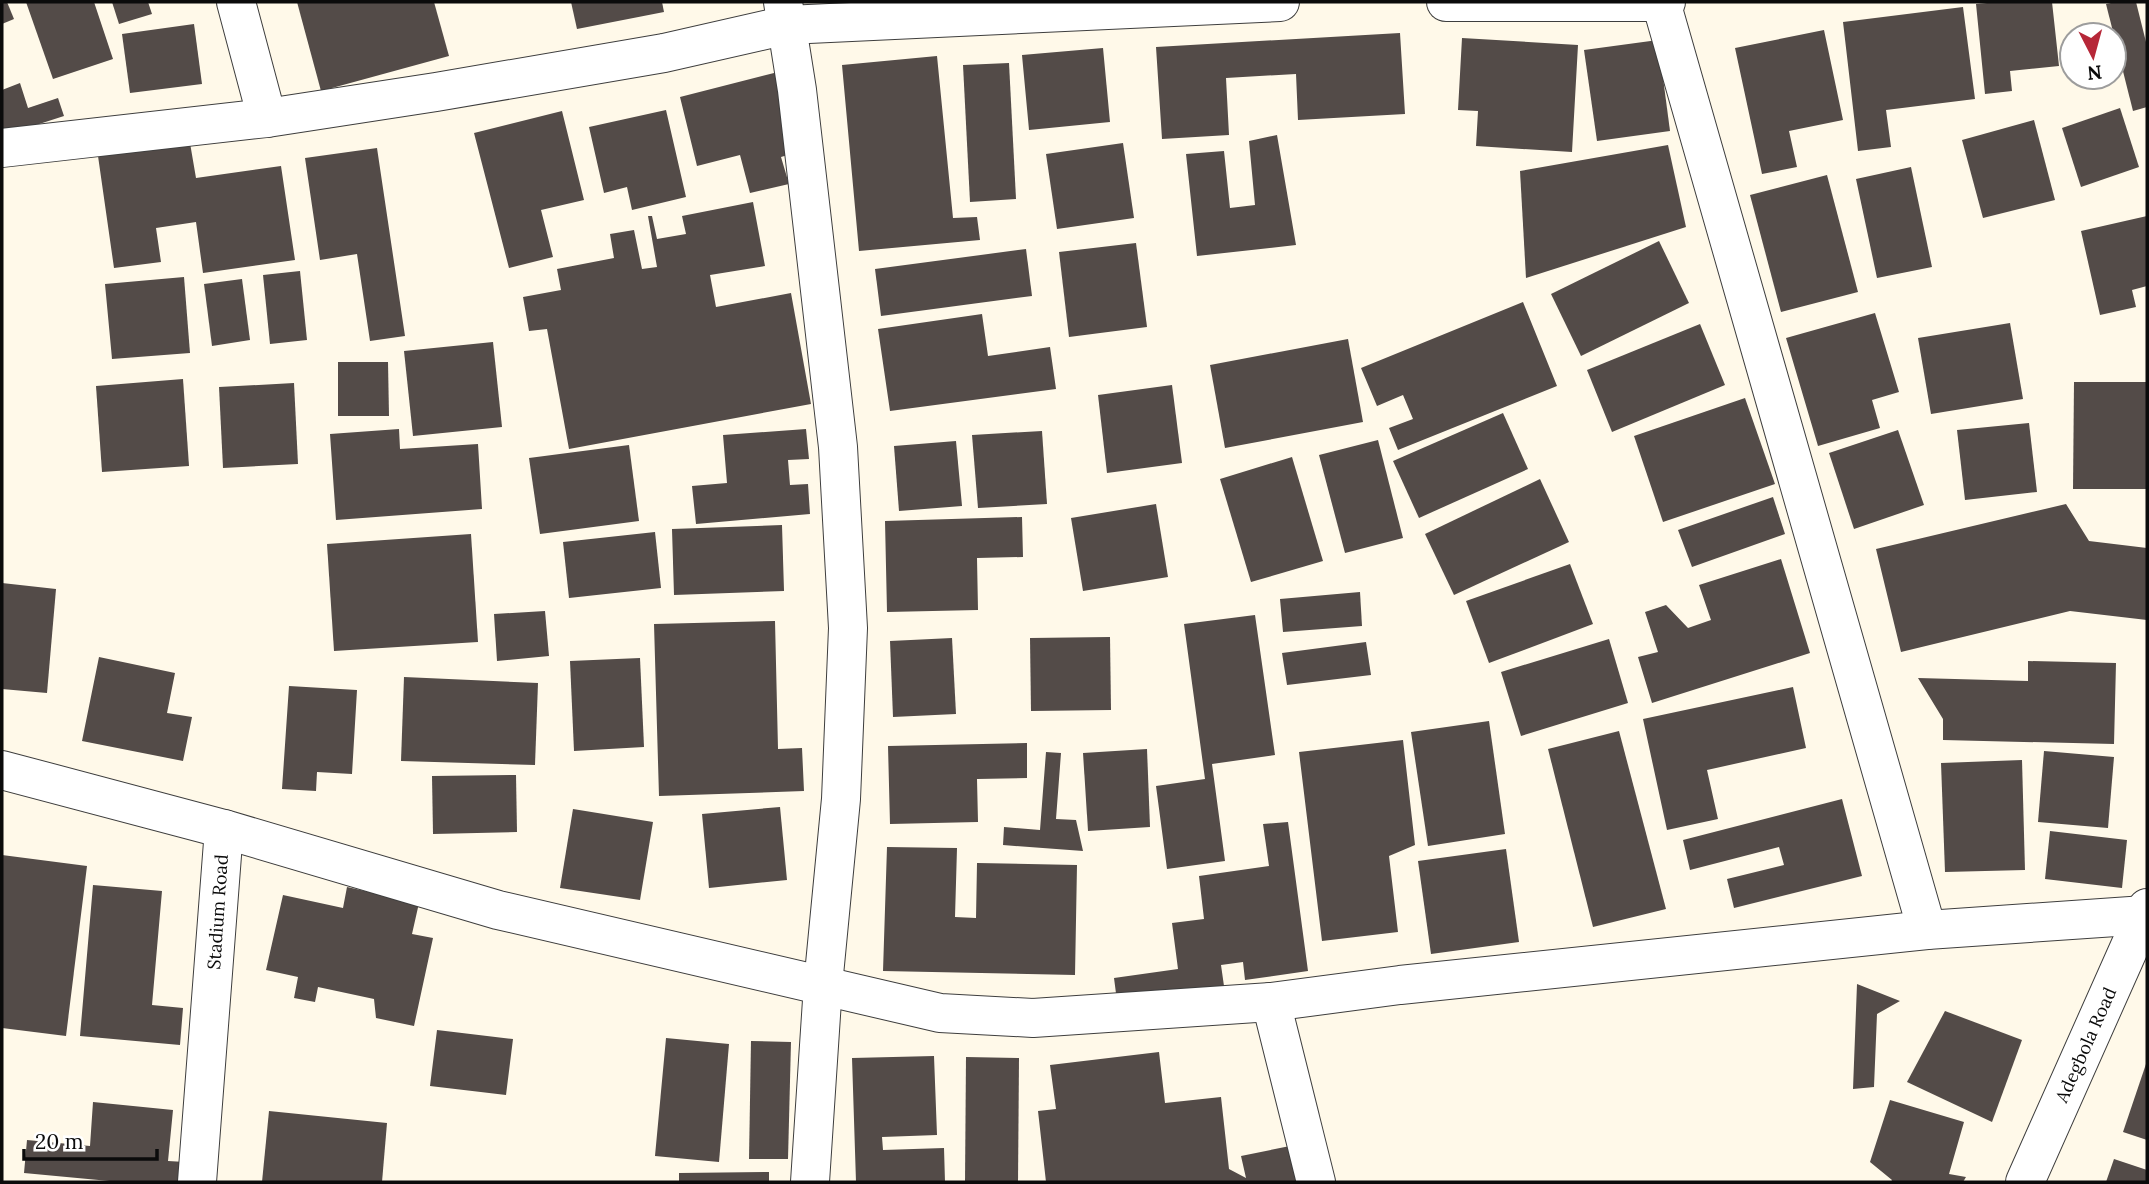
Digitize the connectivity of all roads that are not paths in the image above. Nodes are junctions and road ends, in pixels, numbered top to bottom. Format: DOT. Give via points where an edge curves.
graph roads {
  1 [pos="236,2"];
  2 [pos="1280,2"];
  3 [pos="1446,2"];
  4 [pos="1661,2"];
  5 [pos="1666,2"];
  6 [pos="785,13"];
  7 [pos="267,118"];
  8 [pos="2,148"];
  9 [pos="2,769"];
  10 [pos="224,829"];
  11 [pos="2146,912"];
  12 [pos="1927,930"];
  13 [pos="823,985"];
  14 [pos="1271,1002"];
  15 [pos="197,1182"];
  16 [pos="810,1182"];
  17 [pos="1316,1182"];
  18 [pos="2025,1182"];
  1 -- 7 [label="street"];
  2 -- 6 [label="street"];
  3 -- 4 [label="street"];
  4 -- 5 [label="street"];
  4 -- 12 [label="street"];
  6 -- 7 [label="street" via="664,53"];
  6 -- 13 [label="street" via="838,447 848,628 842,799"];
  7 -- 8 [label="street"];
  9 -- 10 [label="street, Stadium Road"];
  10 -- 13 [label="street" via="498,910"];
  10 -- 15 [label="street, Stadium Road"];
  11 -- 12 [label="street"];
  11 -- 18 [label="street, Adegbola Road"];
  12 -- 14 [label="street"];
  13 -- 14 [label="street" via="940,1013 1033,1018"];
  13 -- 16 [label="street"];
  14 -- 17 [label="street"];
}
